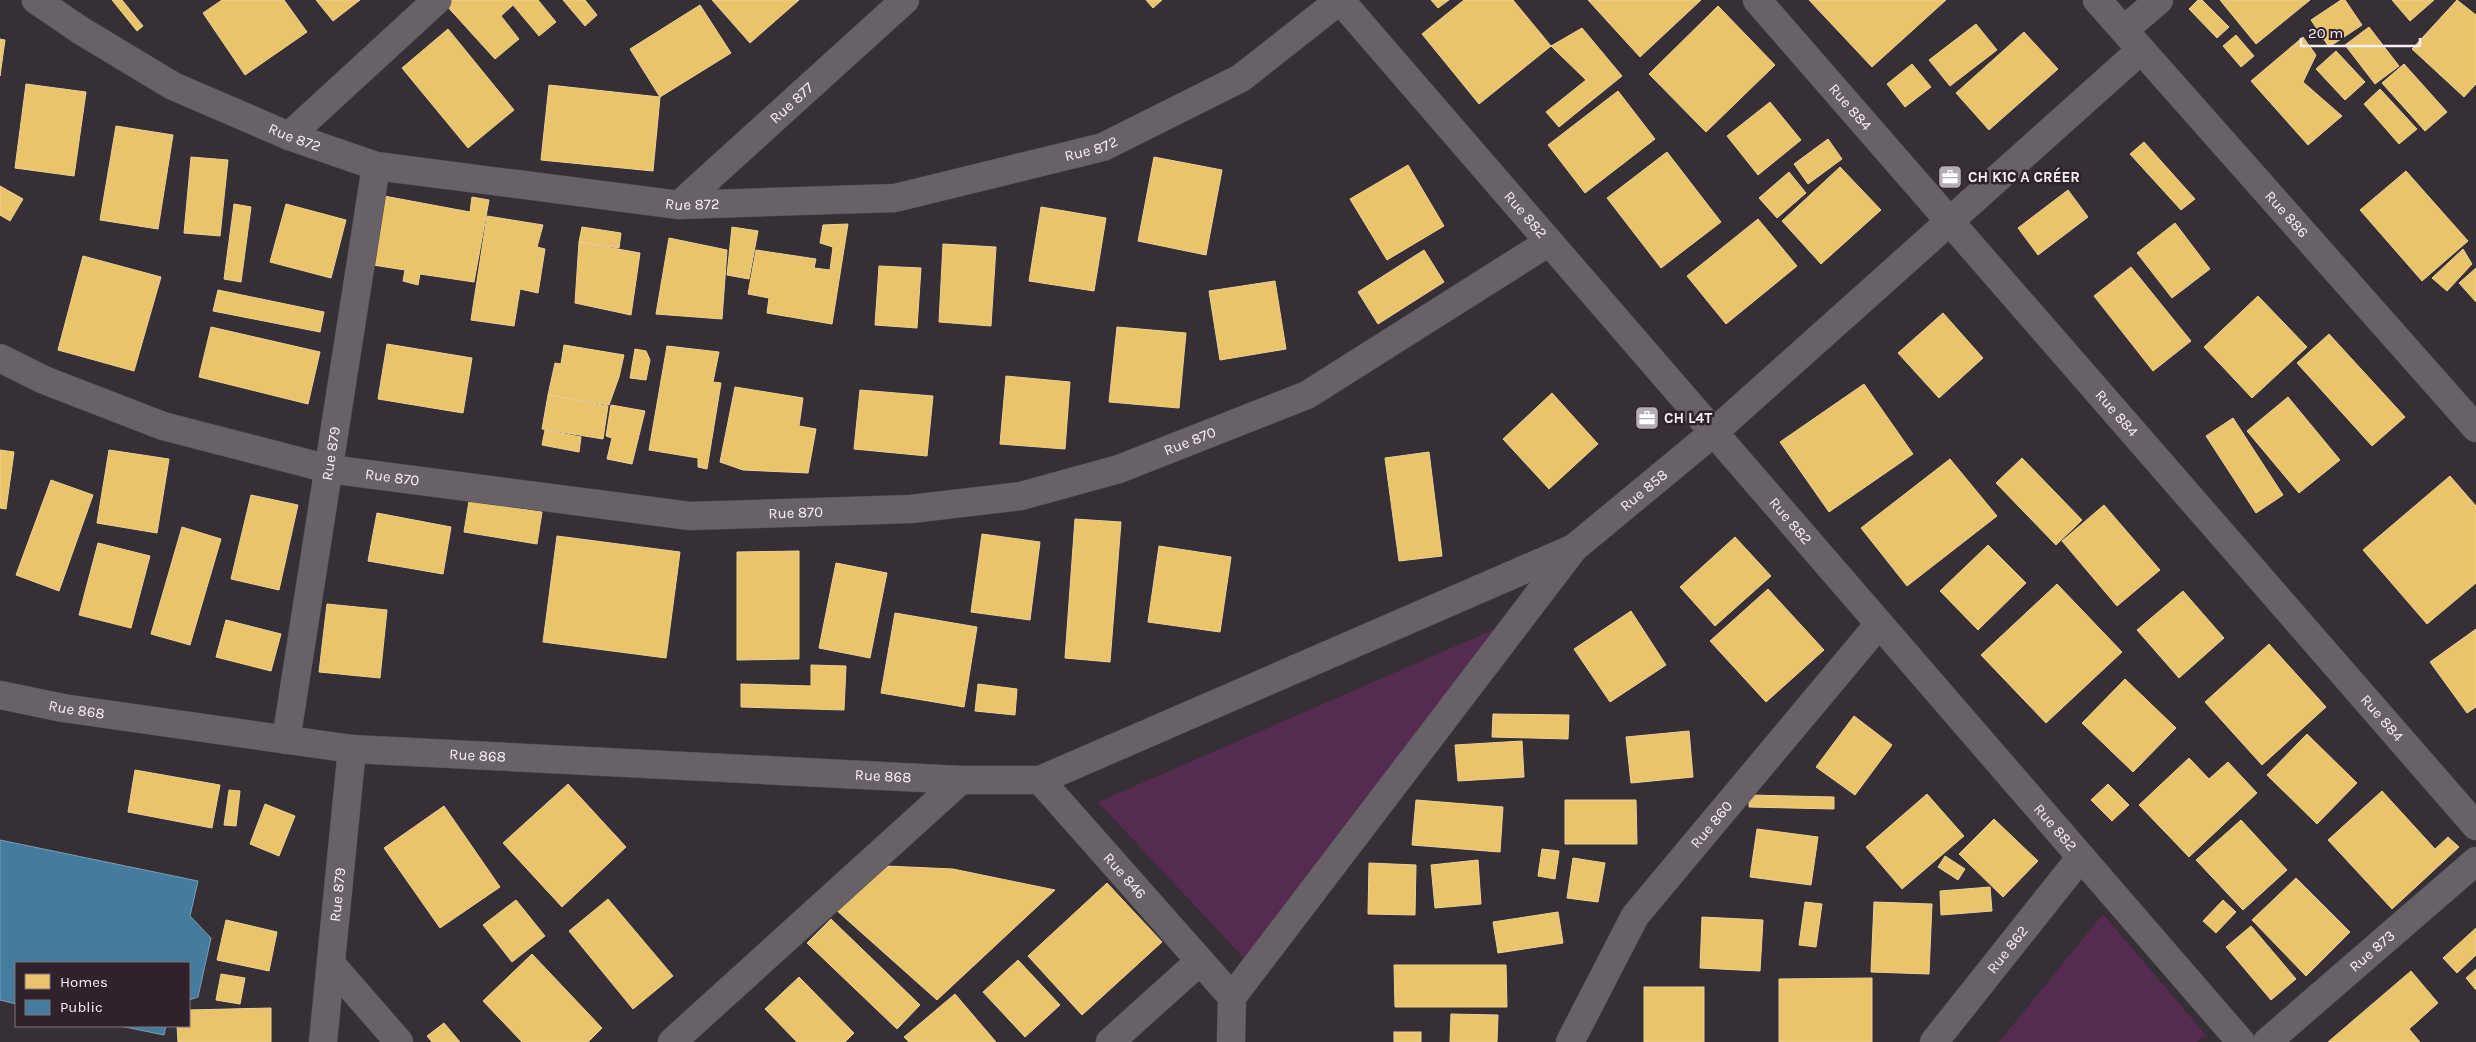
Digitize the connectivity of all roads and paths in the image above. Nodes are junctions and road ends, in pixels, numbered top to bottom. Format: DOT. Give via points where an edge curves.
graph roads {
  1 [pos="36,0"];
  2 [pos="438,0"];
  3 [pos="905,0"];
  4 [pos="1340,0"];
  5 [pos="1756,0"];
  6 [pos="2097,0"];
  7 [pos="2159,0"];
  8 [pos="2132,40"];
  9 [pos="289,136"];
  10 [pos="376,166"];
  11 [pos="679,205"];
  12 [pos="1949,221"];
  13 [pos="1549,242"];
  14 [pos="0,358"];
  15 [pos="2476,428"];
  16 [pos="1713,433"];
  17 [pos="328,469"];
  18 [pos="1574,548"];
  19 [pos="1879,624"];
  20 [pos="0,695"];
  21 [pos="286,740"];
  22 [pos="352,750"];
  23 [pos="960,780"];
  24 [pos="1040,780"];
  25 [pos="2476,826"];
  26 [pos="2081,857"];
  27 [pos="2476,861"];
  28 [pos="1200,961"];
  29 [pos="331,964"];
  30 [pos="1232,997"];
  31 [pos="324,1042"];
  32 [pos="399,1042"];
  33 [pos="672,1042"];
  34 [pos="1110,1042"];
  35 [pos="1231,1042"];
  36 [pos="1570,1042"];
  37 [pos="1934,1042"];
  38 [pos="2241,1042"];
  39 [pos="2267,1042"];
  1 -- 9 [label="street, Rue 872" via="173,86"];
  2 -- 9 [label="street"];
  3 -- 11 [label="street, Rue 877"];
  4 -- 11 [label="street, Rue 872" via="1242,78 1103,147 895,198"];
  4 -- 13 [label="street, Rue 882"];
  5 -- 12 [label="street, Rue 884"];
  6 -- 8 [label="street, Rue 886"];
  7 -- 8 [label="street, Rue 858"];
  8 -- 12 [label="street, Rue 858"];
  8 -- 15 [label="street, Rue 886"];
  9 -- 10 [label="street, Rue 872"];
  10 -- 11 [label="street, Rue 872"];
  10 -- 17 [label="street, Rue 879"];
  12 -- 16 [label="street, Rue 858"];
  12 -- 25 [label="street, Rue 884"];
  13 -- 16 [label="street, Rue 882"];
  13 -- 17 [label="street, Rue 870" via="1307,395 1119,469 1021,496 911,509 690,516"];
  14 -- 17 [label="street, Rue 870" via="44,380 163,426"];
  16 -- 18 [label="street, Rue 858"];
  16 -- 19 [label="street, Rue 882"];
  17 -- 21 [label="street, Rue 879"];
  18 -- 24 [label="street"];
  18 -- 30 [label="street"];
  19 -- 26 [label="street, Rue 882"];
  19 -- 36 [label="street, Rue 860" via="1635,916"];
  20 -- 21 [label="street, Rue 868" via="63,708"];
  21 -- 22 [label="street, Rue 868"];
  22 -- 23 [label="street, Rue 868"];
  22 -- 29 [label="street, Rue 879"];
  23 -- 24 [label="street"];
  23 -- 33 [label="street"];
  24 -- 28 [label="street, Rue 846"];
  26 -- 37 [label="street, Rue 862"];
  26 -- 38 [label="street, Rue 882"];
  27 -- 39 [label="street, Rue 873"];
  28 -- 30 [label="street, Rue 846"];
  28 -- 34 [label="street"];
  29 -- 31 [label="street, Rue 879"];
  29 -- 32 [label="street"];
  30 -- 35 [label="street"];
}
